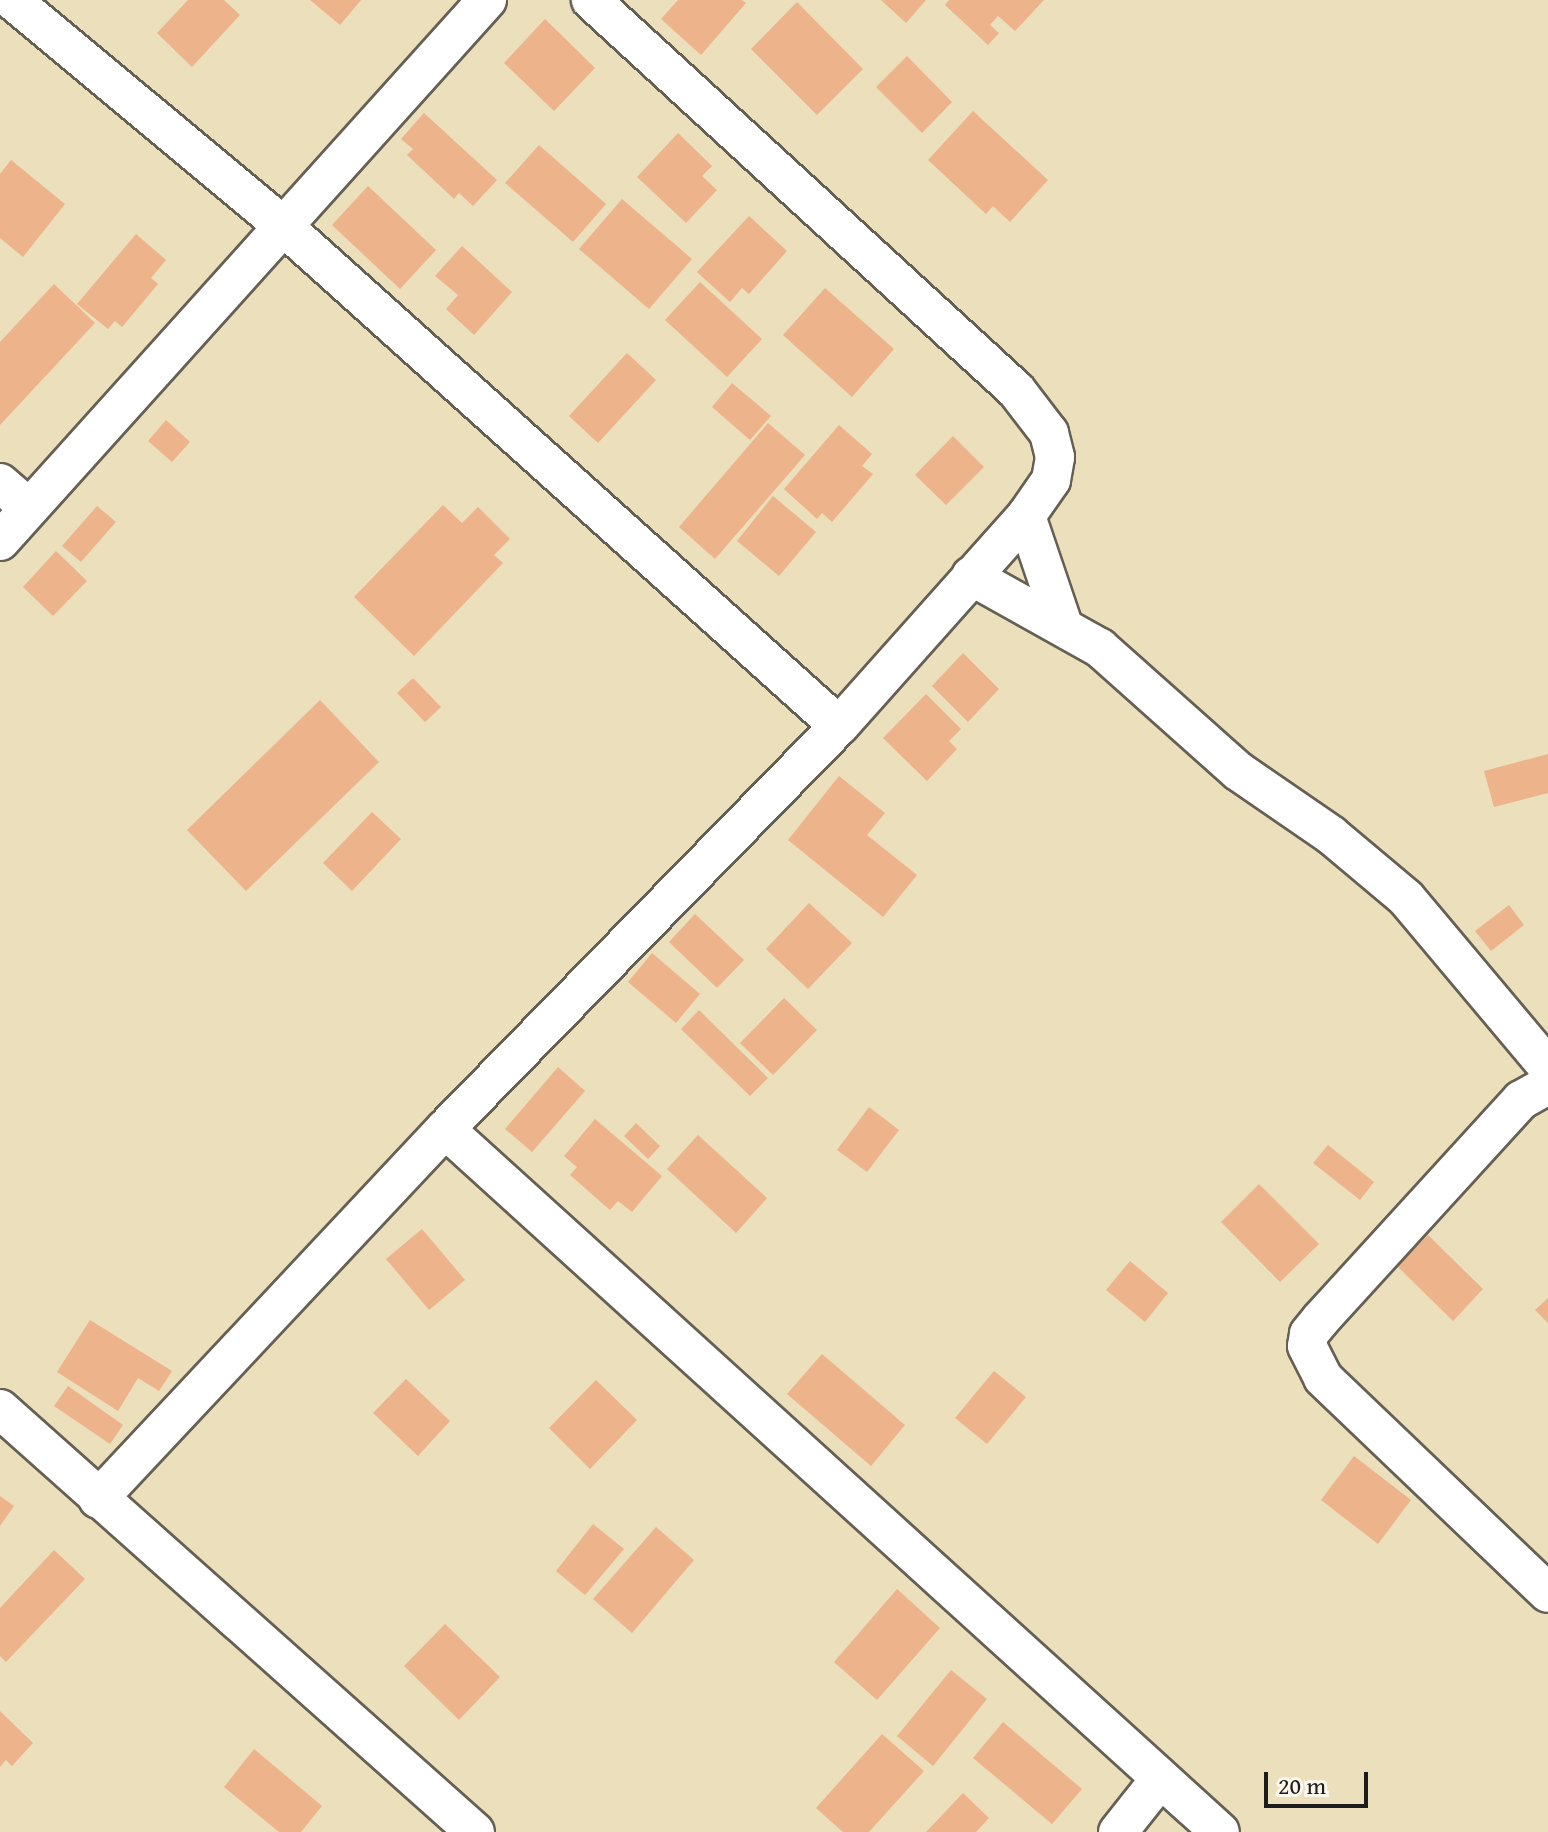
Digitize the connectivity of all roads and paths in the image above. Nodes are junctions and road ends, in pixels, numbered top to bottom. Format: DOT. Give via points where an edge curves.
graph roads {
  1 [pos="12,0"];
  2 [pos="487,0"];
  3 [pos="591,0"];
  4 [pos="282,225"];
  5 [pos="14,495"];
  6 [pos="1026,516"];
  7 [pos="0,541"];
  8 [pos="971,576"];
  9 [pos="1063,625"];
  10 [pos="839,726"];
  11 [pos="1548,1067"];
  12 [pos="1548,1085"];
  13 [pos="445,1129"];
  14 [pos="0,1409"];
  15 [pos="98,1499"];
  16 [pos="1548,1593"];
  17 [pos="1160,1779"];
  18 [pos="475,1832"];
  19 [pos="1118,1832"];
  20 [pos="1220,1832"];
  1 -- 4 [label="street"];
  2 -- 4 [label="street"];
  3 -- 6 [label="street" via="1016,390 1049,433 1055,457 1051,480"];
  4 -- 5 [label="street"];
  4 -- 10 [label="street"];
  5 -- 7 [label="street"];
  6 -- 8 [label="street"];
  6 -- 9 [label="street"];
  8 -- 9 [label="street"];
  8 -- 10 [label="street"];
  9 -- 11 [label="street" via="1100,648 1238,771 1331,835 1406,898"];
  10 -- 13 [label="street"];
  12 -- 16 [label="street" via="1521,1100 1321,1319 1307,1346 1323,1378"];
  13 -- 15 [label="street"];
  13 -- 17 [label="street"];
  14 -- 15 [label="street"];
  15 -- 18 [label="street"];
  17 -- 19 [label="street"];
  17 -- 20 [label="street"];
}
